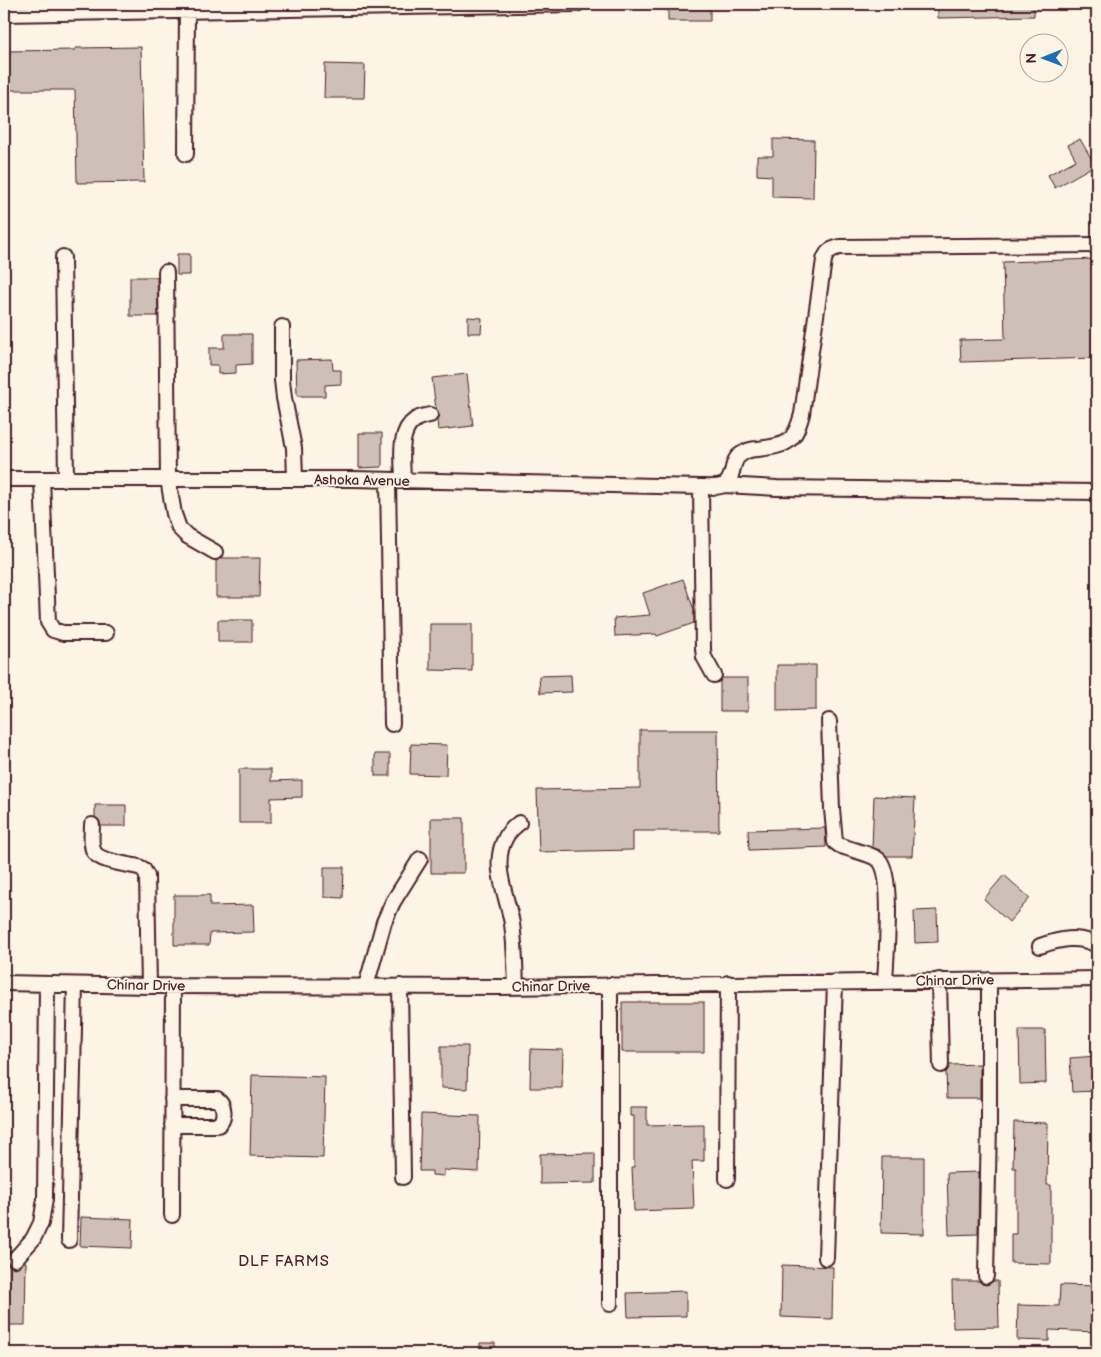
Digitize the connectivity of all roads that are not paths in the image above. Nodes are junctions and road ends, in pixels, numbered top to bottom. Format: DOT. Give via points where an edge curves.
graph roads {
  1 [pos="577,4"];
  2 [pos="495,5"];
  3 [pos="389,6"];
  4 [pos="188,7"];
  5 [pos="4,14"];
  6 [pos="186,154"];
  7 [pos="1097,244"];
  8 [pos="63,257"];
  9 [pos="166,272"];
  10 [pos="282,327"];
  11 [pos="430,415"];
  12 [pos="4,479"];
  13 [pos="42,479"];
  14 [pos="66,479"];
  15 [pos="168,479"];
  16 [pos="295,479"];
  17 [pos="388,480"];
  18 [pos="403,480"];
  19 [pos="723,485"];
  20 [pos="701,487"];
  21 [pos="1097,492"];
  22 [pos="214,552"];
  23 [pos="106,633"];
  24 [pos="714,675"];
  25 [pos="829,721"];
  26 [pos="392,724"];
  27 [pos="519,823"];
  28 [pos="92,824"];
  29 [pos="420,859"];
  30 [pos="1097,945"];
  31 [pos="1040,946"];
  32 [pos="1097,979"];
  33 [pos="939,980"];
  34 [pos="989,980"];
  35 [pos="885,981"];
  36 [pos="835,982"];
  37 [pos="4,983"];
  38 [pos="47,984"];
  39 [pos="75,984"];
  40 [pos="728,984"];
  41 [pos="610,985"];
  42 [pos="148,986"];
  43 [pos="173,986"];
  44 [pos="366,986"];
  45 [pos="400,986"];
  46 [pos="516,986"];
  47 [pos="941,1065"];
  48 [pos="172,1099"];
  49 [pos="172,1125"];
  50 [pos="403,1177"];
  51 [pos="727,1178"];
  52 [pos="172,1215"];
  53 [pos="69,1240"];
  54 [pos="826,1258"];
  55 [pos="15,1259"];
  56 [pos="986,1276"];
  57 [pos="610,1304"];
  1 -- 2 [label="street"];
  2 -- 3 [label="street"];
  3 -- 4 [label="street"];
  4 -- 5 [label="street"];
  4 -- 6 [label="street"];
  7 -- 19 [label="street" via="832,249 824,260 798,429 786,444 754,449 740,455 734,462 730,478"];
  8 -- 14 [label="street"];
  9 -- 15 [label="street"];
  10 -- 16 [label="street" via="282,380 294,448"];
  11 -- 18 [label="street" via="414,421 407,428 403,445"];
  12 -- 13 [label="street, Ashoka Avenue"];
  13 -- 14 [label="street, Ashoka Avenue"];
  13 -- 23 [label="street" via="48,622 53,630 63,633"];
  14 -- 15 [label="street, Ashoka Avenue"];
  15 -- 16 [label="street, Ashoka Avenue"];
  15 -- 22 [label="street" via="179,528"];
  16 -- 17 [label="street, Ashoka Avenue"];
  17 -- 18 [label="street, Ashoka Avenue"];
  17 -- 26 [label="street"];
  18 -- 20 [label="street, Ashoka Avenue"];
  19 -- 20 [label="street, Ashoka Avenue"];
  19 -- 21 [label="street, Ashoka Avenue"];
  20 -- 24 [label="street" via="703,649"];
  25 -- 35 [label="street" via="835,842 878,860 884,870 888,911"];
  27 -- 46 [label="street" via="505,837 500,868 512,921"];
  28 -- 42 [label="street" via="92,847 99,858 139,867 147,876"];
  29 -- 44 [label="street" via="384,922"];
  30 -- 31 [label="street" via="1081,938 1069,938"];
  32 -- 34 [label="street, Chinar Drive"];
  33 -- 34 [label="street, Chinar Drive"];
  33 -- 35 [label="street, Chinar Drive"];
  33 -- 47 [label="street"];
  34 -- 56 [label="street"];
  35 -- 36 [label="street, Chinar Drive"];
  36 -- 40 [label="street, Chinar Drive"];
  36 -- 54 [label="street"];
  37 -- 38 [label="street, Chinar Drive"];
  38 -- 39 [label="street, Chinar Drive"];
  38 -- 55 [label="street" via="44,1199 41,1223 34,1239"];
  39 -- 42 [label="street, Chinar Drive"];
  39 -- 53 [label="street"];
  40 -- 41 [label="street, Chinar Drive"];
  40 -- 51 [label="street"];
  41 -- 46 [label="street, Chinar Drive"];
  41 -- 57 [label="street"];
  42 -- 43 [label="street, Chinar Drive"];
  43 -- 44 [label="street, Chinar Drive"];
  43 -- 48 [label="street"];
  44 -- 45 [label="street, Chinar Drive"];
  45 -- 46 [label="street, Chinar Drive"];
  45 -- 50 [label="street"];
  48 -- 49 [label="street"];
  48 -- 49 [label="street" via="217,1099 223,1104 223,1115 218,1125"];
  49 -- 52 [label="street"];
}
